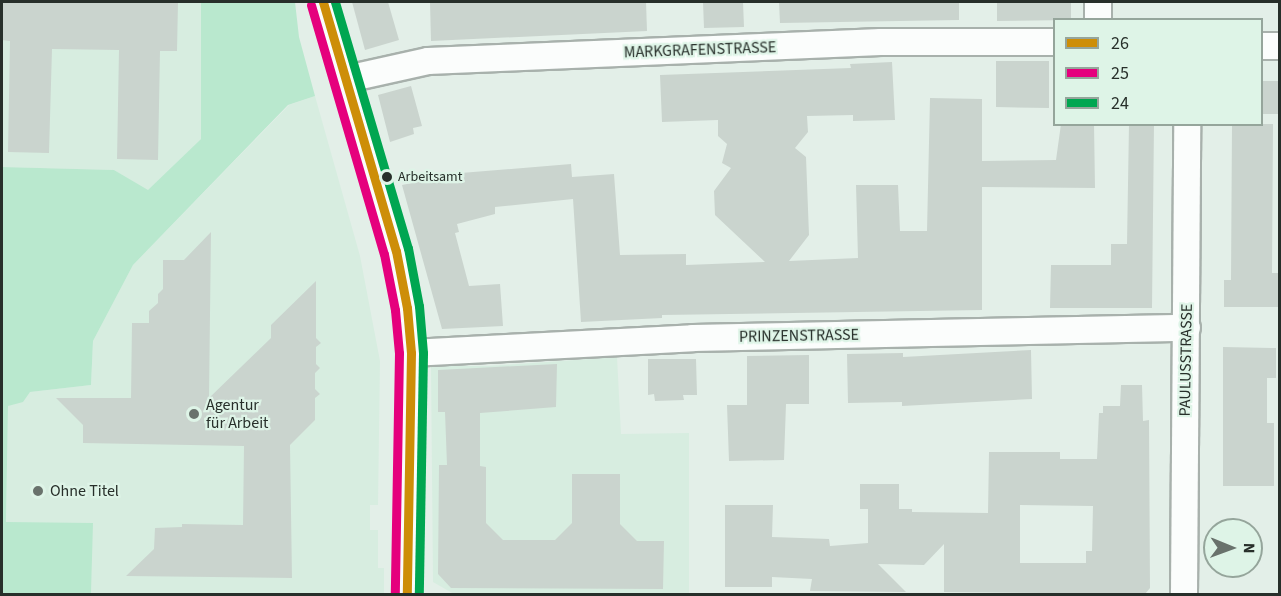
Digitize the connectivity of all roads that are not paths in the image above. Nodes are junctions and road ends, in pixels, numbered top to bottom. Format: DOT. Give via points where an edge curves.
graph roads {
  1 [pos="323,2"];
  2 [pos="1098,2"];
  3 [pos="1098,18"];
  4 [pos="1053,42"];
  5 [pos="1263,46"];
  6 [pos="1280,46"];
  7 [pos="347,79"];
  8 [pos="1187,126"];
  9 [pos="1187,328"];
  10 [pos="411,353"];
  11 [pos="406,594"];
  12 [pos="1184,594"];
  1 -- 7 [label="street"];
  2 -- 3 [label="street"];
  4 -- 7 [label="street, MARKGRAFENSTRASSE" via="881,42 428,62"];
  5 -- 6 [label="street"];
  7 -- 10 [label="street" via="396,251"];
  8 -- 9 [label="street, PAULUSSTRASSE"];
  9 -- 10 [label="street, PRINZENSTRASSE" via="693,338"];
  9 -- 12 [label="street, PAULUSSTRASSE"];
  10 -- 11 [label="street"];
}
